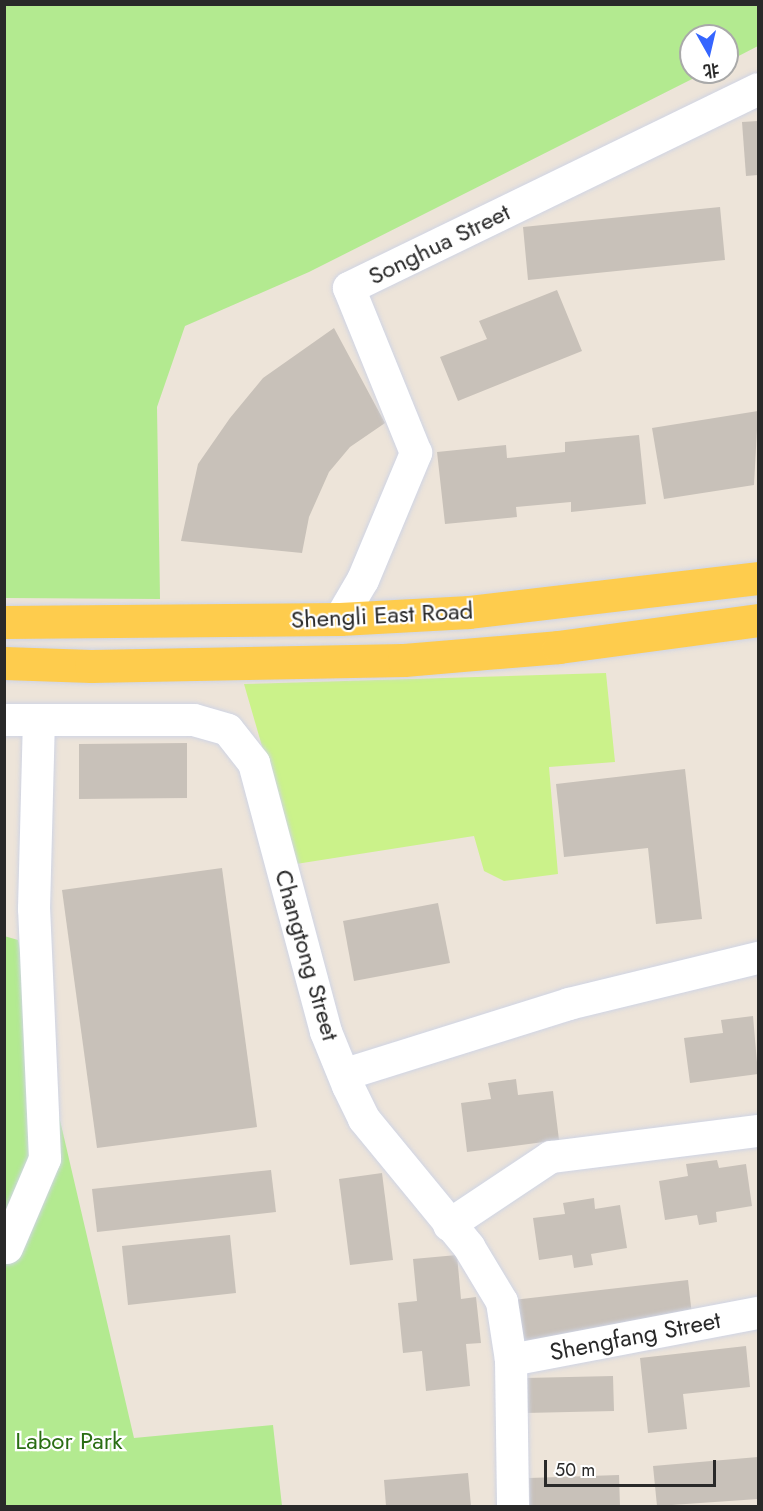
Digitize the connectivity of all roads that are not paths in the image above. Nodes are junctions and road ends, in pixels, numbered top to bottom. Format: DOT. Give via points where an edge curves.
graph roads {
  1 [pos="759,89"];
  2 [pos="759,578"];
  3 [pos="340,619"];
  4 [pos="759,620"];
  5 [pos="4,622"];
  6 [pos="4,663"];
  7 [pos="4,720"];
  8 [pos="39,720"];
  9 [pos="759,958"];
  10 [pos="346,1074"];
  11 [pos="759,1131"];
  12 [pos="450,1225"];
  13 [pos="7,1248"];
  14 [pos="759,1313"];
  15 [pos="511,1360"];
  16 [pos="513,1506"];
  1 -- 3 [label="street, Songhua Street" via="349,288 416,453 363,580"];
  2 -- 3 [label="main road, Shengli East Road" via="469,612"];
  3 -- 5 [label="main road, Shengli East Road"];
  4 -- 6 [label="main road" via="559,647 404,660 91,666"];
  7 -- 8 [label="street, Changtong Street"];
  8 -- 10 [label="street, Changtong Street" via="194,720 228,730 254,763 326,1032"];
  8 -- 13 [label="street" via="34,909 45,1159"];
  9 -- 10 [label="street" via="569,1004"];
  10 -- 12 [label="street, Changtong Street" via="364,1119"];
  11 -- 12 [label="street" via="551,1157"];
  12 -- 15 [label="street, Changtong Street" via="502,1302"];
  14 -- 15 [label="street, Shengfang Street"];
  15 -- 16 [label="street, Changtong Street"];
}
